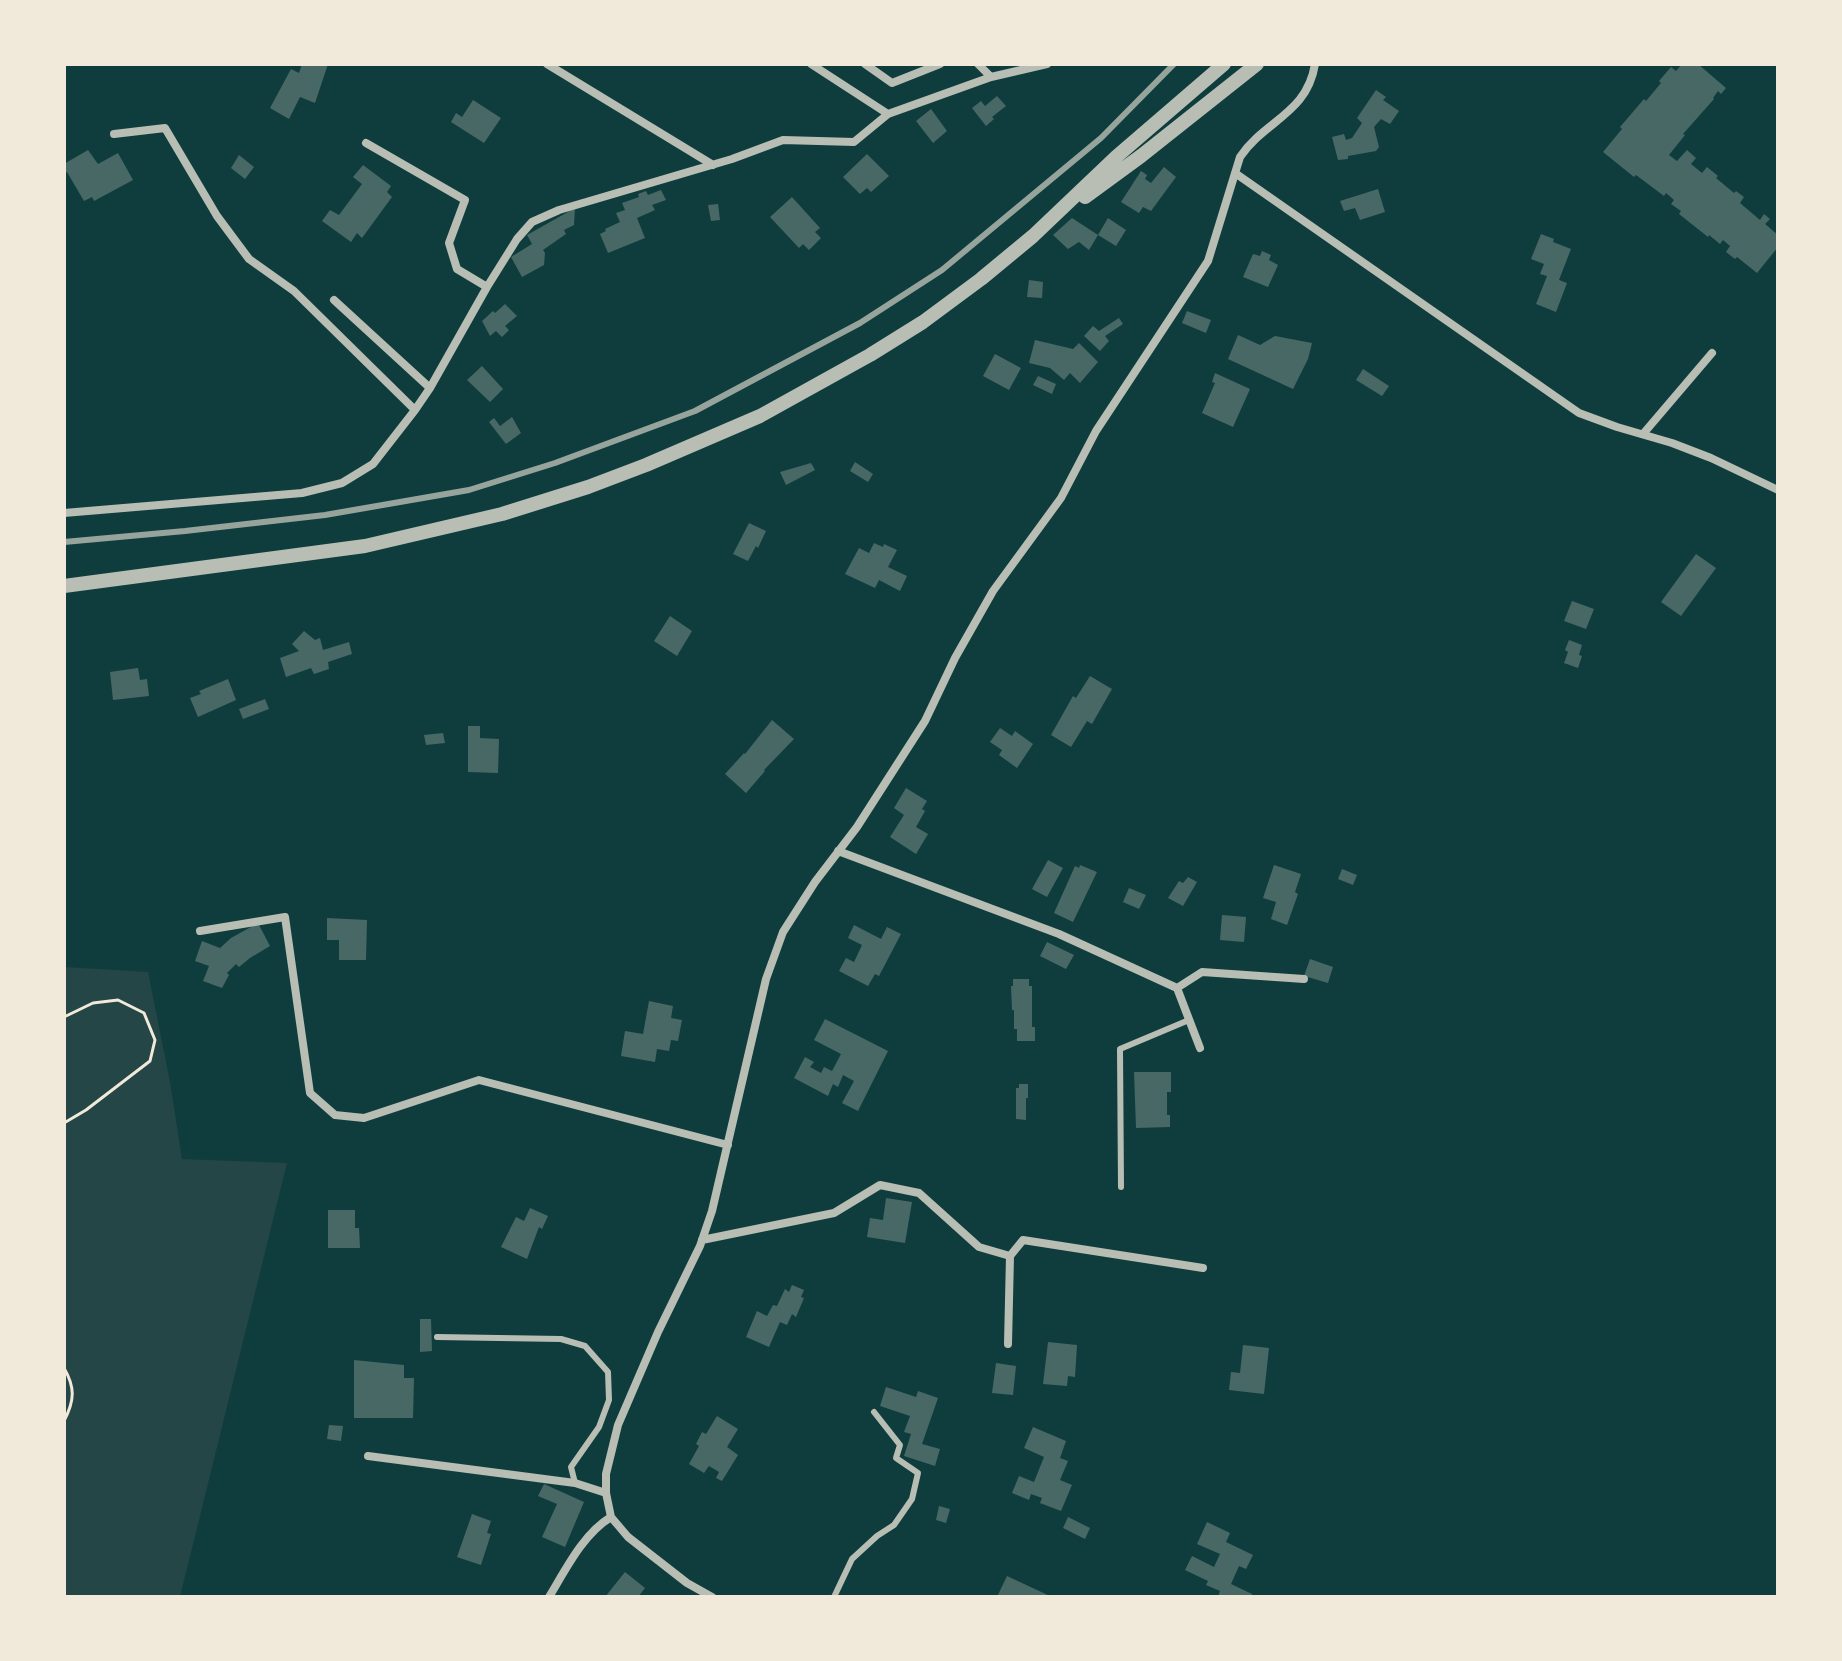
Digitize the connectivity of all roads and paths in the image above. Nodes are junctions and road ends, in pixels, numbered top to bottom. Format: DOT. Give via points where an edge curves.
graph roads {
  1 [pos="547,64"];
  2 [pos="811,64"];
  3 [pos="865,64"];
  4 [pos="940,64"];
  5 [pos="978,64"];
  6 [pos="1047,64"];
  7 [pos="1224,64"];
  8 [pos="1257,64"];
  9 [pos="1315,64"];
  10 [pos="991,77"];
  11 [pos="888,114"];
  12 [pos="114,134"];
  13 [pos="366,143"];
  14 [pos="713,165"];
  15 [pos="1235,173"];
  16 [pos="1033,236"];
  17 [pos="487,287"];
  18 [pos="334,300"];
  19 [pos="1712,353"];
  20 [pos="430,388"];
  21 [pos="415,410"];
  22 [pos="1643,434"];
  23 [pos="1778,490"];
  24 [pos="64,513"];
  25 [pos="64,586"];
  26 [pos="838,851"];
  27 [pos="200,931"];
  28 [pos="1304,979"];
  29 [pos="1177,988"];
  30 [pos="64,1017"];
  31 [pos="1189,1020"];
  32 [pos="1200,1048"];
  33 [pos="64,1123"];
  34 [pos="728,1145"];
  35 [pos="1121,1187"];
  36 [pos="702,1240"];
  37 [pos="1010,1256"];
  38 [pos="1203,1268"];
  39 [pos="437,1337"];
  40 [pos="1008,1344"];
  41 [pos="64,1368"];
  42 [pos="874,1412"];
  43 [pos="64,1421"];
  44 [pos="368,1456"];
  45 [pos="575,1483"];
  46 [pos="606,1493"];
  47 [pos="611,1517"];
  48 [pos="549,1597"];
  49 [pos="712,1597"];
  50 [pos="834,1597"];
  1 -- 14 [label="street"];
  2 -- 11 [label="street"];
  3 -- 4 [label="street" via="892,83"];
  5 -- 10 [label="street"];
  6 -- 10 [label="street"];
  7 -- 16 [label="street"];
  8 -- 16 [label="street"];
  9 -- 15 [label="street" via="1302,97 1249,143"];
  10 -- 11 [label="street"];
  11 -- 14 [label="street" via="854,142 783,140"];
  12 -- 21 [label="street" via="165,128 249,259 294,291"];
  13 -- 17 [label="street" via="465,200 449,243 457,269"];
  14 -- 17 [label="street" via="532,222"];
  15 -- 22 [label="street" via="1579,413"];
  15 -- 26 [label="street" via="1208,261 1096,431 1061,498 993,591 925,721"];
  16 -- 25 [label="street" via="923,322 811,389 760,416 588,487 502,514 365,546"];
  17 -- 20 [label="street"];
  18 -- 20 [label="street"];
  19 -- 22 [label="street"];
  20 -- 21 [label="street"];
  21 -- 24 [label="street" via="373,464 342,483 302,493"];
  22 -- 23 [label="street"];
  26 -- 29 [label="street" via="1059,934"];
  26 -- 34 [label="street" via="783,932 766,979"];
  27 -- 34 [label="street" via="285,917 310,1093 335,1115 364,1118 479,1080"];
  28 -- 29 [label="street" via="1202,972"];
  29 -- 31 [label="street"];
  30 -- 33 [label="path" via="93,1003 118,1000 144,1013 155,1040 150,1061"];
  31 -- 32 [label="street"];
  31 -- 35 [label="lane" via="1120,1049"];
  34 -- 36 [label="street"];
  36 -- 37 [label="street" via="834,1213 880,1185 919,1193 979,1247"];
  36 -- 46 [label="street" via="618,1425"];
  37 -- 38 [label="street" via="1023,1240"];
  37 -- 40 [label="street"];
  39 -- 45 [label="lane" via="561,1339 585,1346 608,1372 609,1400 599,1427 571,1467"];
  41 -- 43 [label="path" via="73,1384"];
  42 -- 50 [label="lane" via="900,1445 896,1458 918,1473 912,1499 894,1525 852,1559"];
  44 -- 45 [label="street"];
  45 -- 46 [label="street"];
  46 -- 47 [label="street"];
  47 -- 48 [label="street" via="580,1547"];
  47 -- 49 [label="street" via="650,1555"];
}
